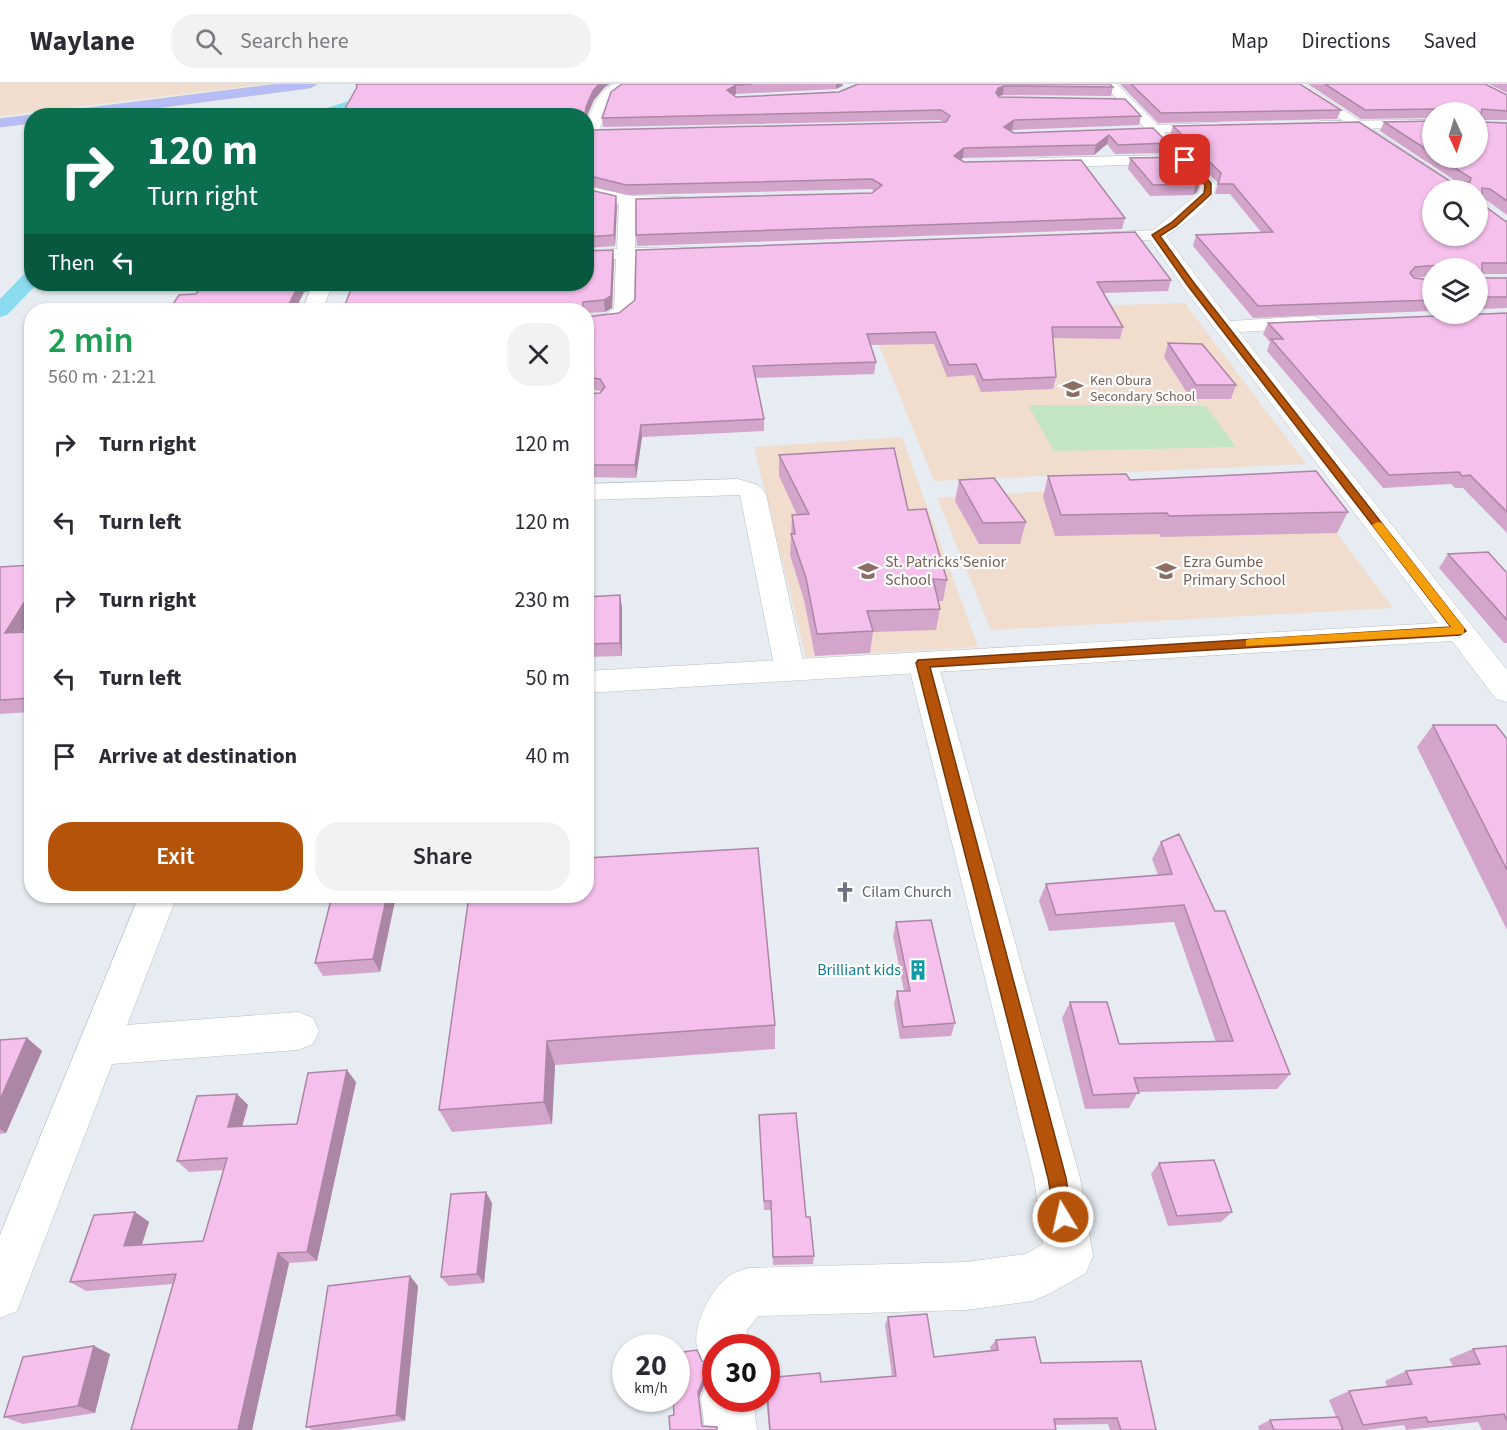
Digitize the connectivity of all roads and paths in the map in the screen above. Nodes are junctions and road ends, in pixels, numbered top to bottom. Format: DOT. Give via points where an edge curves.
graph roads {
  1 [pos="302,84"];
  2 [pos="310,84"];
  3 [pos="624,84"];
  4 [pos="1110,84"];
  5 [pos="1295,84"];
  6 [pos="1106,102"];
  7 [pos="1127,102"];
  8 [pos="118,108"];
  9 [pos="24,120"];
  10 [pos="0,123"];
  11 [pos="1355,123"];
  12 [pos="1422,124"];
  13 [pos="1303,126"];
  14 [pos="1236,127"];
  15 [pos="594,128"];
  16 [pos="1155,130"];
  17 [pos="1134,132"];
  18 [pos="1186,161"];
  19 [pos="1019,164"];
  20 [pos="1442,180"];
  21 [pos="594,194"];
  22 [pos="704,201"];
  23 [pos="627,202"];
  24 [pos="1156,235"];
  25 [pos="1073,238"];
  26 [pos="697,252"];
  27 [pos="627,254"];
  28 [pos="594,255"];
  29 [pos="594,320"];
  30 [pos="1329,322"];
  31 [pos="1225,327"];
  32 [pos="594,492"];
  33 [pos="1460,631"];
  34 [pos="923,663"];
  35 [pos="790,670"];
  36 [pos="594,682"];
  37 [pos="1507,691"];
  38 [pos="155,903"];
  39 [pos="298,1031"];
  40 [pos="99,1046"];
  41 [pos="0,1294"];
  42 [pos="722,1334"];
  43 [pos="729,1412"];
  44 [pos="731,1430"];
  1 -- 2 [label="main road"];
  1 -- 8 [label="main road"];
  3 -- 15 [label="street" via="608,94"];
  4 -- 7 [label="street"];
  5 -- 11 [label="street"];
  6 -- 7 [label="street"];
  7 -- 16 [label="street"];
  9 -- 10 [label="main road"];
  11 -- 12 [label="street"];
  11 -- 13 [label="street"];
  11 -- 20 [label="street"];
  14 -- 16 [label="street"];
  16 -- 17 [label="street"];
  16 -- 18 [label="street"];
  18 -- 19 [label="street"];
  18 -- 24 [label="street" via="1208,185 1207,194 1174,225"];
  21 -- 23 [label="street"];
  22 -- 23 [label="street"];
  23 -- 27 [label="street"];
  24 -- 25 [label="street"];
  24 -- 31 [label="street"];
  26 -- 27 [label="street"];
  27 -- 28 [label="street"];
  27 -- 29 [label="street" via="624,310 613,319"];
  30 -- 31 [label="street"];
  31 -- 33 [label="street"];
  32 -- 35 [label="street" via="738,487 749,490 753,494"];
  33 -- 34 [label="street"];
  33 -- 37 [label="street"];
  34 -- 35 [label="street"];
  34 -- 42 [label="street" via="1057,1178 1069,1256 1032,1277 966,1286 748,1292 728,1310"];
  35 -- 36 [label="street"];
  38 -- 40 [label="street"];
  39 -- 40 [label="street"];
  40 -- 41 [label="street"];
  43 -- 44 [label="street"];
}
